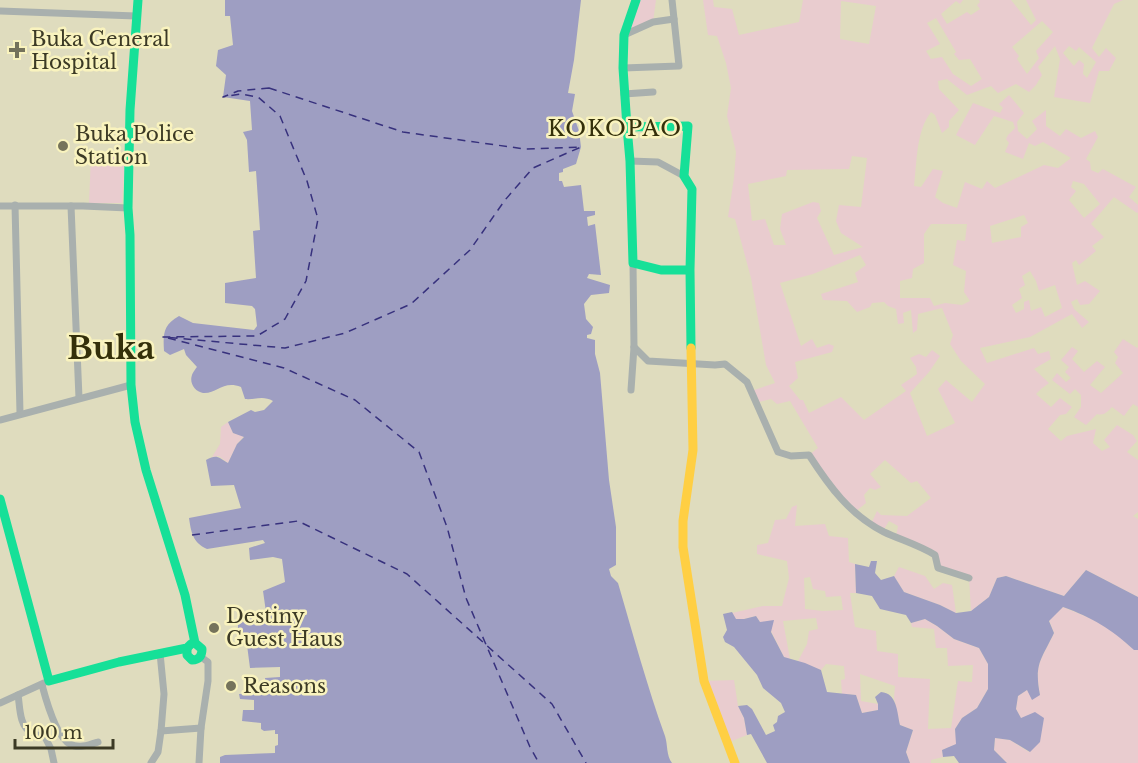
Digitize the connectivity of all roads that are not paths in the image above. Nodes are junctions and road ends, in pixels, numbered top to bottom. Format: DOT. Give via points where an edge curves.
graph roads {
  1 [pos="138,0"];
  2 [pos="636,0"];
  3 [pos="672,0"];
  4 [pos="0,10"];
  5 [pos="136,16"];
  6 [pos="674,19"];
  7 [pos="624,35"];
  8 [pos="623,68"];
  9 [pos="653,92"];
  10 [pos="624,94"];
  11 [pos="627,127"];
  12 [pos="630,161"];
  13 [pos="684,176"];
  14 [pos="15,205"];
  15 [pos="0,206"];
  16 [pos="71,206"];
  17 [pos="128,208"];
  18 [pos="633,263"];
  19 [pos="690,270"];
  20 [pos="634,347"];
  21 [pos="692,364"];
  22 [pos="131,385"];
  23 [pos="631,390"];
  24 [pos="79,398"];
  25 [pos="20,413"];
  26 [pos="0,420"];
  27 [pos="0,499"];
  28 [pos="969,578"];
  29 [pos="191,646"];
  30 [pos="160,653"];
  31 [pos="201,657"];
  32 [pos="45,683"];
  33 [pos="18,695"];
  34 [pos="0,703"];
  35 [pos="201,728"];
  36 [pos="161,731"];
  37 [pos="98,742"];
  38 [pos="54,763"];
  39 [pos="151,763"];
  40 [pos="199,763"];
  41 [pos="735,763"];
  1 -- 5 [label="street"];
  2 -- 7 [label="street"];
  3 -- 6 [label="street"];
  4 -- 5 [label="street"];
  5 -- 17 [label="street"];
  6 -- 7 [label="street" via="653,22"];
  6 -- 8 [label="street" via="679,66"];
  7 -- 8 [label="street"];
  8 -- 10 [label="street"];
  9 -- 10 [label="street"];
  10 -- 11 [label="street"];
  11 -- 12 [label="street"];
  11 -- 13 [label="street" via="688,126"];
  12 -- 13 [label="street" via="658,162"];
  12 -- 18 [label="street"];
  13 -- 19 [label="street" via="692,189"];
  14 -- 15 [label="street"];
  14 -- 16 [label="street"];
  14 -- 25 [label="street"];
  16 -- 17 [label="street"];
  16 -- 24 [label="street"];
  17 -- 22 [label="street"];
  18 -- 19 [label="street" via="661,270"];
  18 -- 20 [label="street"];
  19 -- 21 [label="street"];
  20 -- 21 [label="street" via="648,361"];
  20 -- 23 [label="street"];
  21 -- 28 [label="street" via="724,364 747,382 778,452 809,455 828,485 855,512 883,531 935,555 938,568"];
  21 -- 41 [label="street" via="693,450 683,547 704,681"];
  22 -- 24 [label="street"];
  22 -- 29 [label="street" via="146,470 184,595"];
  24 -- 25 [label="street"];
  25 -- 26 [label="street"];
  27 -- 32 [label="street"];
  29 -- 30 [label="street"];
  29 -- 31 [label="street" via="200,646"];
  29 -- 31 [label="street" via="187,655 192,660"];
  30 -- 32 [label="street"];
  30 -- 36 [label="street" via="164,694"];
  31 -- 35 [label="street" via="208,662 208,681"];
  32 -- 33 [label="street"];
  32 -- 37 [label="street" via="50,713 68,743 85,746"];
  33 -- 34 [label="street"];
  33 -- 38 [label="street" via="26,728 45,737"];
  35 -- 36 [label="street"];
  35 -- 40 [label="street"];
  36 -- 39 [label="street" via="158,752"];
}
